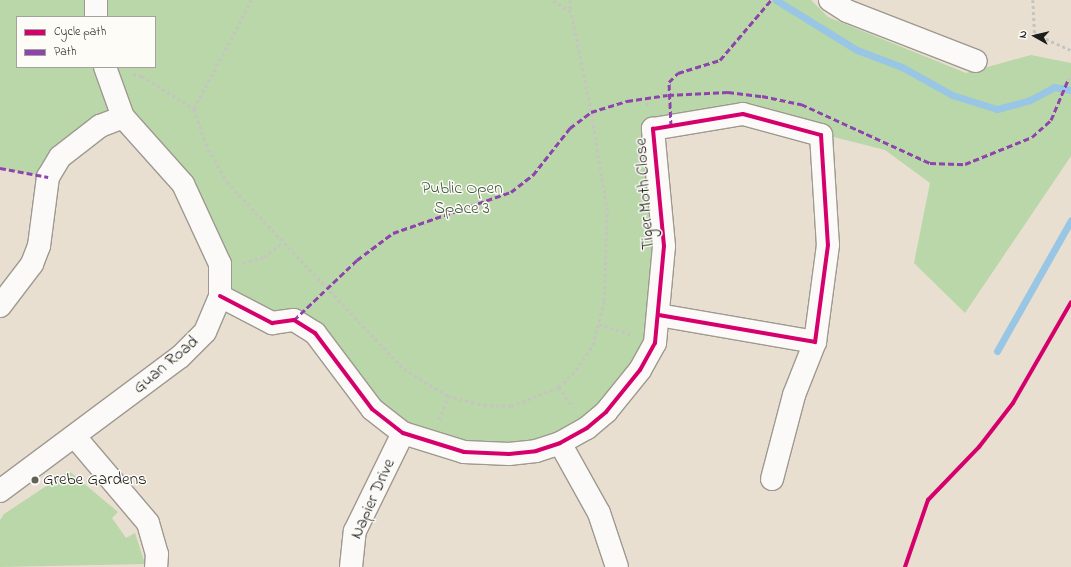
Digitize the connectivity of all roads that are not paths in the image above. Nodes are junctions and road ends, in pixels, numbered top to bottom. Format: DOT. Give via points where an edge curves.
graph roads {
  1 [pos="96,0"];
  2 [pos="830,0"];
  3 [pos="96,16"];
  4 [pos="976,61"];
  5 [pos="106,73"];
  6 [pos="123,117"];
  7 [pos="220,296"];
  8 [pos="0,306"];
  9 [pos="659,315"];
  10 [pos="815,342"];
  11 [pos="403,433"];
  12 [pos="76,438"];
  13 [pos="560,443"];
  14 [pos="772,479"];
  15 [pos="0,491"];
  16 [pos="156,567"];
  17 [pos="351,567"];
  18 [pos="617,567"];
  1 -- 3 [label="street"];
  2 -- 4 [label="street" via="847,11"];
  5 -- 6 [label="street, Guan Road"];
  6 -- 7 [label="street, Guan Road" via="183,184 220,264"];
  6 -- 8 [label="street" via="100,126 60,157 48,177 34,258"];
  7 -- 11 [label="street, Tiger Moth Close" via="272,323 294,320 315,333 372,409"];
  7 -- 12 [label="street, Guan Road" via="205,332 180,357"];
  9 -- 10 [label="street"];
  9 -- 10 [label="street, Tiger Moth Close" via="664,246 653,129 743,114 821,135 828,245"];
  9 -- 13 [label="street, Tiger Moth Close" via="655,343 640,370 606,412 587,428"];
  10 -- 14 [label="street" via="794,395"];
  11 -- 13 [label="street, Tiger Moth Close" via="464,452 509,454"];
  11 -- 17 [label="street, Napier Drive" via="355,531"];
  12 -- 15 [label="street, Guan Road"];
  12 -- 16 [label="street" via="148,523 157,554"];
  13 -- 18 [label="street" via="599,513"];
}
